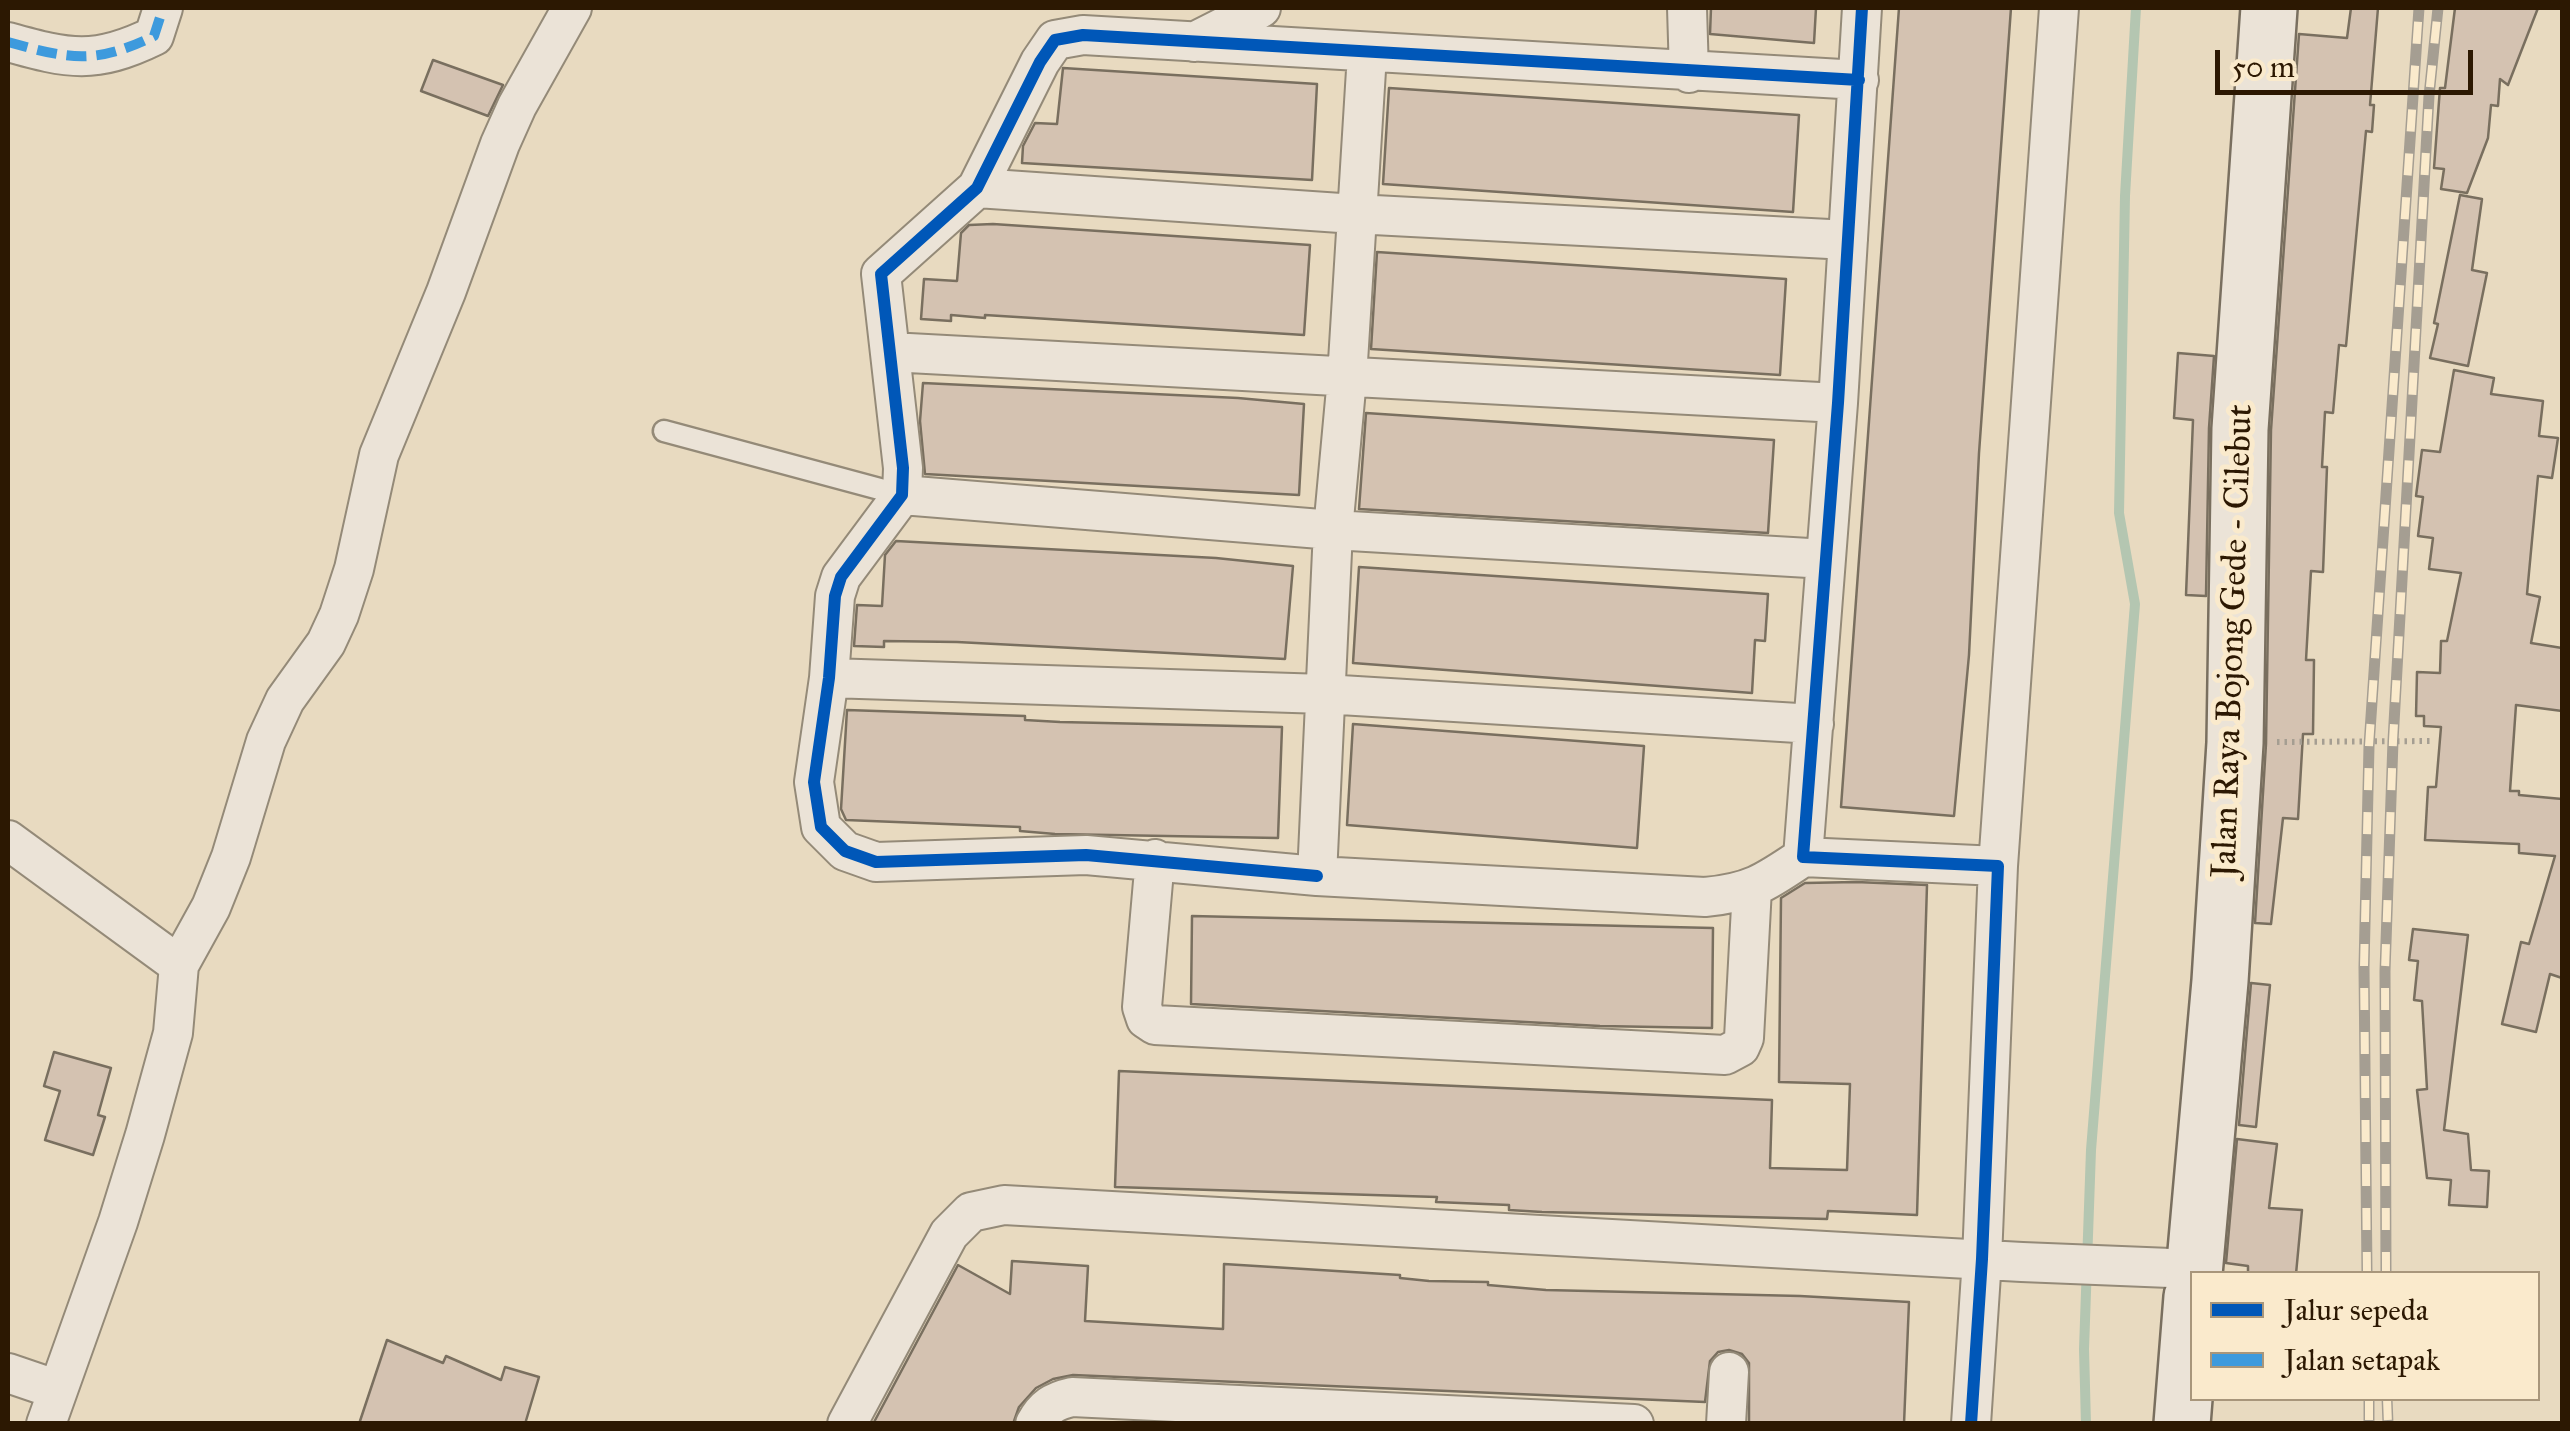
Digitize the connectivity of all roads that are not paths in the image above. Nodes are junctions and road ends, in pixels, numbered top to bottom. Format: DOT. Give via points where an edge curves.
graph roads {
  1 [pos="162,8"];
  2 [pos="572,8"];
  3 [pos="1262,8"];
  4 [pos="1687,8"];
  5 [pos="1862,8"];
  6 [pos="2059,8"];
  7 [pos="2269,8"];
  8 [pos="8,42"];
  9 [pos="1194,42"];
  10 [pos="1366,54"];
  11 [pos="1689,73"];
  12 [pos="1859,80"];
  13 [pos="977,188"];
  14 [pos="1355,214"];
  15 [pos="1848,240"];
  16 [pos="890,352"];
  17 [pos="1346,378"];
  18 [pos="1838,403"];
  19 [pos="664,431"];
  20 [pos="902,495"];
  21 [pos="1333,530"];
  22 [pos="1826,559"];
  23 [pos="829,678"];
  24 [pos="1324,694"];
  25 [pos="1814,724"];
  26 [pos="8,840"];
  27 [pos="1803,857"];
  28 [pos="1156,859"];
  29 [pos="1998,866"];
  30 [pos="1317,876"];
  31 [pos="1752,888"];
  32 [pos="179,965"];
  33 [pos="1982,1259"];
  34 [pos="2195,1271"];
  35 [pos="2190,1279"];
  36 [pos="2190,1328"];
  37 [pos="1729,1372"];
  38 [pos="8,1373"];
  39 [pos="50,1406"];
  40 [pos="847,1424"];
  41 [pos="1035,1424"];
  42 [pos="1634,1424"];
  43 [pos="1726,1424"];
  44 [pos="1971,1424"];
  45 [pos="2182,1424"];
  1 -- 8 [label="street" via="154,36 105,55 66,58"];
  2 -- 32 [label="street" via="500,144 379,455 339,614 266,740 211,907"];
  3 -- 9 [label="street"];
  4 -- 11 [label="street"];
  5 -- 12 [label="street"];
  6 -- 29 [label="street"];
  7 -- 34 [label="main road, Jalan Raya Bojong Gede - Cilebut" via="2240,428 2235,743"];
  9 -- 10 [label="street"];
  9 -- 13 [label="street" via="1055,40"];
  10 -- 11 [label="street"];
  10 -- 14 [label="street"];
  11 -- 12 [label="street"];
  12 -- 15 [label="street"];
  13 -- 14 [label="street"];
  13 -- 16 [label="street" via="881,274"];
  14 -- 15 [label="street"];
  14 -- 17 [label="street"];
  15 -- 18 [label="street"];
  16 -- 17 [label="street"];
  16 -- 20 [label="street"];
  17 -- 18 [label="street"];
  17 -- 21 [label="street"];
  18 -- 22 [label="street"];
  19 -- 20 [label="lane"];
  20 -- 21 [label="street"];
  20 -- 23 [label="street" via="841,578"];
  21 -- 22 [label="street"];
  21 -- 24 [label="street"];
  22 -- 25 [label="street"];
  23 -- 24 [label="street"];
  23 -- 28 [label="street" via="814,782 820,828 845,851 876,862"];
  24 -- 25 [label="street"];
  24 -- 30 [label="street"];
  25 -- 27 [label="street"];
  26 -- 32 [label="street"];
  27 -- 29 [label="street"];
  27 -- 31 [label="street"];
  28 -- 30 [label="street"];
  28 -- 31 [label="street" via="1142,1007 1156,1025 1726,1055 1744,1038"];
  29 -- 33 [label="street"];
  30 -- 31 [label="street" via="1705,897"];
  32 -- 39 [label="street" via="173,1034 145,1135"];
  33 -- 35 [label="street" via="2114,1266"];
  33 -- 40 [label="street" via="987,1208 971,1212 949,1234"];
  33 -- 44 [label="street"];
  36 -- 45 [label="main road, Jalan Raya Bojong Gede - Cilebut"];
  37 -- 43 [label="street"];
  38 -- 39 [label="street"];
  41 -- 42 [label="street" via="1044,1408 1072,1398"];
}
